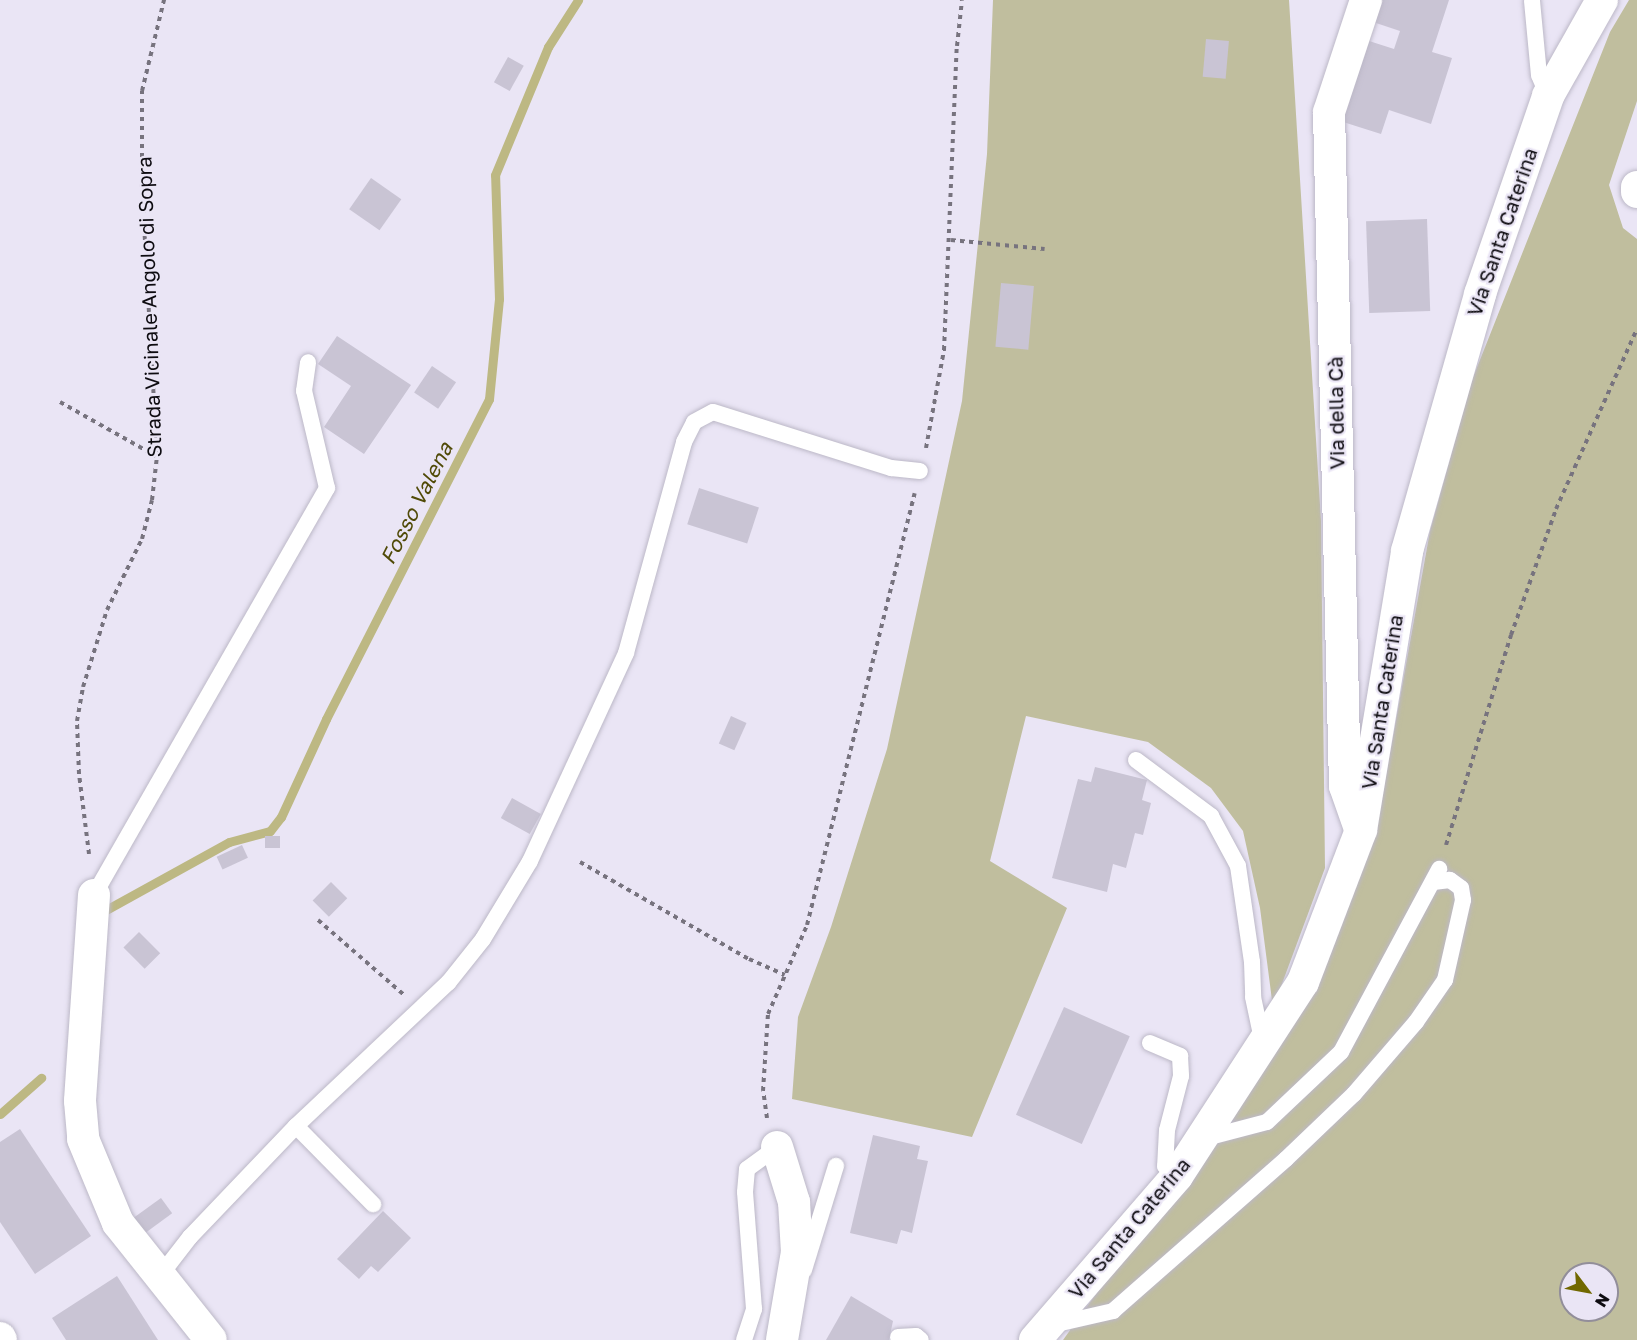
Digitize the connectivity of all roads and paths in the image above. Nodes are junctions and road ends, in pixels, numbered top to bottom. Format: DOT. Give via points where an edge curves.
graph roads {
  1 [pos="164,0"];
  2 [pos="962,0"];
  3 [pos="1366,0"];
  4 [pos="1602,0"];
  5 [pos="1532,1"];
  6 [pos="1548,96"];
  7 [pos="1637,187"];
  8 [pos="1637,192"];
  9 [pos="951,240"];
  10 [pos="1045,249"];
  11 [pos="1637,329"];
  12 [pos="308,362"];
  13 [pos="60,402"];
  14 [pos="157,456"];
  15 [pos="920,471"];
  16 [pos="1136,760"];
  17 [pos="1361,830"];
  18 [pos="89,855"];
  19 [pos="580,862"];
  20 [pos="1436,876"];
  21 [pos="94,895"];
  22 [pos="318,920"];
  23 [pos="785,975"];
  24 [pos="420,1008"];
  25 [pos="1150,1043"];
  26 [pos="1263,1045"];
  27 [pos="296,1126"];
  28 [pos="1202,1139"];
  29 [pos="777,1147"];
  30 [pos="836,1166"];
  31 [pos="1177,1176"];
  32 [pos="373,1204"];
  33 [pos="159,1277"];
  34 [pos="784,1329"];
  35 [pos="1040,1334"];
  36 [pos="898,1337"];
  37 [pos="211,1340"];
  38 [pos="744,1340"];
  39 [pos="921,1340"];
  1 -- 14 [label="path, Strada Vicinale Angolo di Sopra" via="142,91 142,184"];
  2 -- 9 [label="path"];
  3 -- 17 [label="street, Via della Cà" via="1329,112 1345,786"];
  4 -- 6 [label="street, Via Santa Caterina"];
  5 -- 6 [label="lane" via="1539,75"];
  6 -- 17 [label="street, Via Santa Caterina" via="1480,294 1407,551"];
  7 -- 8 [label="street"];
  9 -- 10 [label="path"];
  9 -- 15 [label="path" via="944,350"];
  11 -- 20 [label="path" via="1556,509 1511,635"];
  12 -- 21 [label="lane" via="304,391 327,488"];
  13 -- 14 [label="path"];
  14 -- 18 [label="path, Strada Vicinale Angolo di Sopra" via="142,539 98,635 77,721"];
  15 -- 23 [label="path" via="807,925"];
  15 -- 24 [label="lane" via="891,468 713,412 694,422 684,442 626,653 530,861 483,939 448,983"];
  16 -- 26 [label="lane" via="1211,816 1238,866 1253,997"];
  17 -- 26 [label="street, Via Santa Caterina" via="1303,982"];
  19 -- 23 [label="path" via="749,959"];
  20 -- 28 [label="lane" via="1341,1052 1267,1122"];
  20 -- 35 [label="lane" via="1461,888 1463,900 1445,980 1416,1023 1354,1094 1113,1311"];
  21 -- 33 [label="street" via="80,1101 83,1139 118,1222"];
  22 -- 24 [label="path"];
  23 -- 29 [label="path" via="768,1014 763,1091"];
  24 -- 27 [label="lane"];
  25 -- 31 [label="lane" via="1180,1056 1181,1076 1167,1130 1165,1166"];
  26 -- 28 [label="street, Via Santa Caterina"];
  27 -- 32 [label="lane"];
  27 -- 33 [label="lane" via="190,1237"];
  28 -- 31 [label="street, Via Santa Caterina"];
  29 -- 34 [label="street" via="794,1202 797,1252"];
  29 -- 38 [label="lane" via="747,1169 745,1192 754,1309"];
  30 -- 34 [label="lane" via="818,1237"];
  31 -- 35 [label="street, Via Santa Caterina"];
  33 -- 37 [label="street"];
  36 -- 39 [label="lane" via="916,1336"];
}
